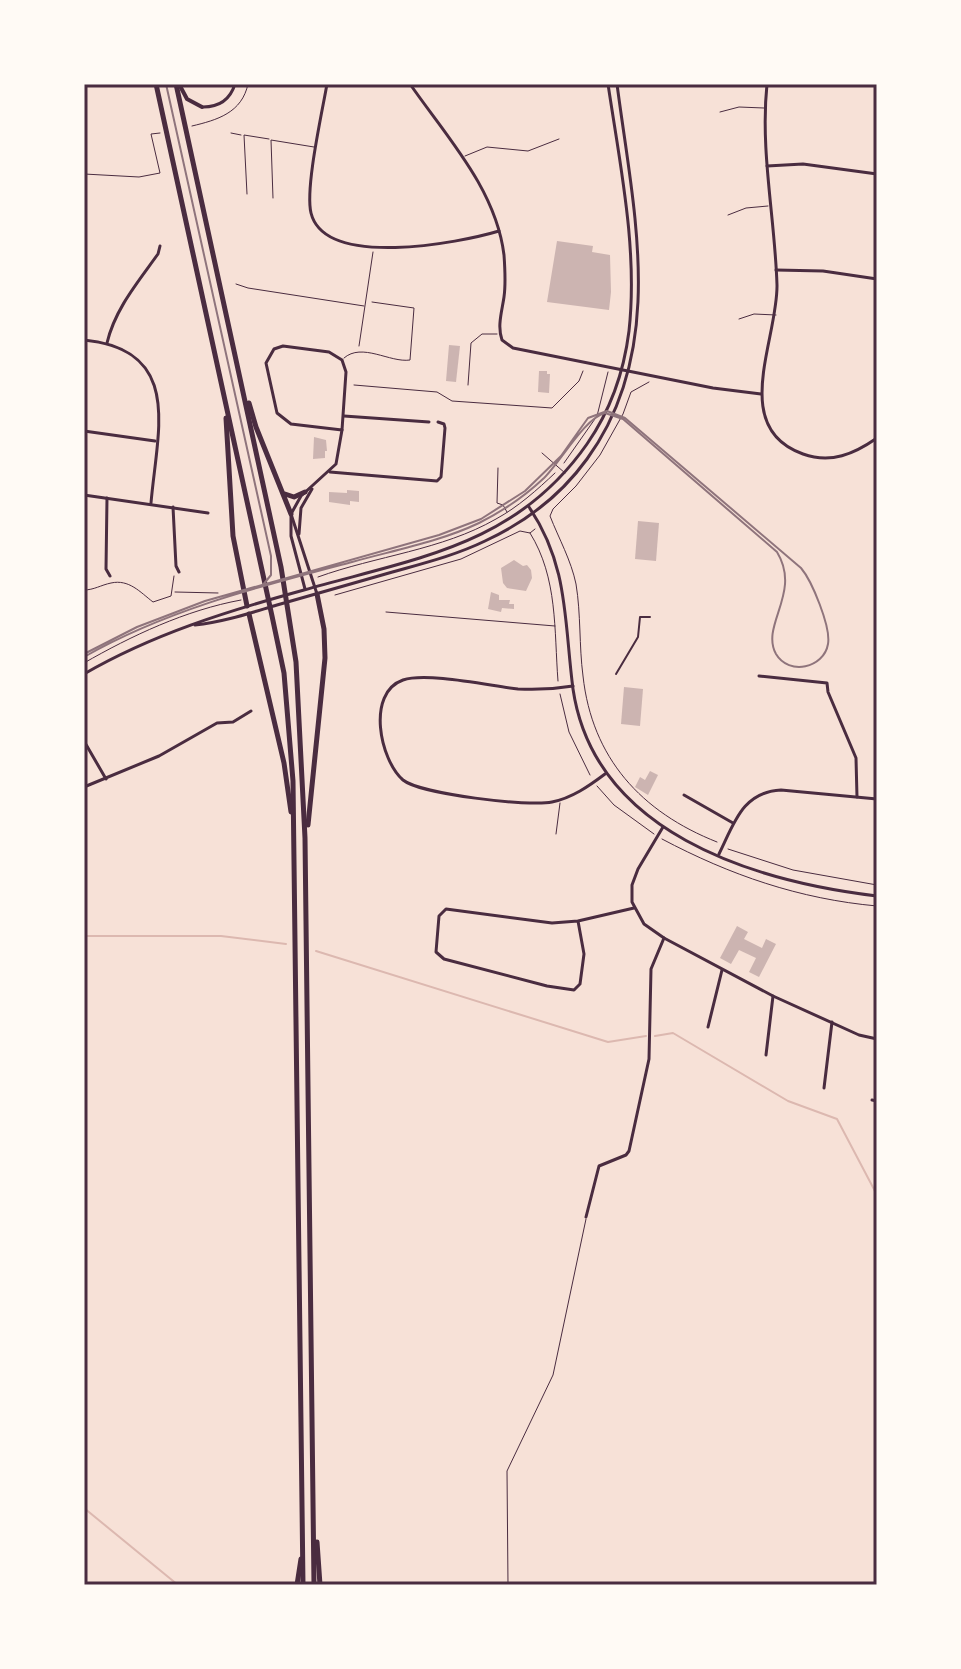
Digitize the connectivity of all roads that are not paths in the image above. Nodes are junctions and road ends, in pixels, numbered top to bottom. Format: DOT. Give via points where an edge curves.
graph roads {
  1 [pos="156,84"];
  2 [pos="177,84"];
  3 [pos="235,84"];
  4 [pos="327,84"];
  5 [pos="608,84"];
  6 [pos="617,84"];
  7 [pos="767,84"];
  8 [pos="412,85"];
  9 [pos="202,107"];
  10 [pos="765,108"];
  11 [pos="720,112"];
  12 [pos="231,133"];
  13 [pos="244,135"];
  14 [pos="559,139"];
  15 [pos="271,140"];
  16 [pos="317,147"];
  17 [pos="463,158"];
  18 [pos="767,166"];
  19 [pos="877,174"];
  20 [pos="247,194"];
  21 [pos="273,198"];
  22 [pos="771,206"];
  23 [pos="728,215"];
  24 [pos="499,231"];
  25 [pos="160,246"];
  26 [pos="776,270"];
  27 [pos="877,279"];
  28 [pos="372,302"];
  29 [pos="776,315"];
  30 [pos="739,319"];
  31 [pos="500,334"];
  32 [pos="84,340"];
  33 [pos="107,343"];
  34 [pos="342,360"];
  35 [pos="621,368"];
  36 [pos="628,370"];
  37 [pos="468,385"];
  38 [pos="243,387"];
  39 [pos="761,394"];
  40 [pos="226,405"];
  41 [pos="344,416"];
  42 [pos="429,422"];
  43 [pos="438,422"];
  44 [pos="342,430"];
  45 [pos="84,431"];
  46 [pos="877,438"];
  47 [pos="156,441"];
  48 [pos="542,453"];
  49 [pos="330,472"];
  50 [pos="565,473"];
  51 [pos="314,486"];
  52 [pos="305,492"];
  53 [pos="284,493"];
  54 [pos="84,495"];
  55 [pos="107,498"];
  56 [pos="151,503"];
  57 [pos="173,507"];
  58 [pos="529,507"];
  59 [pos="208,513"];
  60 [pos="533,513"];
  61 [pos="291,514"];
  62 [pos="299,534"];
  63 [pos="179,572"];
  64 [pos="110,576"];
  65 [pos="315,586"];
  66 [pos="305,589"];
  67 [pos="317,594"];
  68 [pos="307,597"];
  69 [pos="247,606"];
  70 [pos="249,614"];
  71 [pos="650,617"];
  72 [pos="187,626"];
  73 [pos="84,674"];
  74 [pos="616,674"];
  75 [pos="759,676"];
  76 [pos="573,686"];
  77 [pos="251,711"];
  78 [pos="84,741"];
  79 [pos="605,774"];
  80 [pos="106,779"];
  81 [pos="84,787"];
  82 [pos="684,795"];
  83 [pos="857,798"];
  84 [pos="877,799"];
  85 [pos="560,800"];
  86 [pos="733,823"];
  87 [pos="294,824"];
  88 [pos="663,827"];
  89 [pos="556,834"];
  90 [pos="305,838"];
  91 [pos="719,854"];
  92 [pos="877,896"];
  93 [pos="634,908"];
  94 [pos="578,921"];
  95 [pos="664,938"];
  96 [pos="722,970"];
  97 [pos="773,996"];
  98 [pos="832,1022"];
  99 [pos="708,1027"];
  100 [pos="877,1039"];
  101 [pos="766,1055"];
  102 [pos="824,1088"];
  103 [pos="586,1217"];
  104 [pos="313,1490"];
  105 [pos="303,1543"];
  106 [pos="297,1585"];
  107 [pos="303,1585"];
  108 [pos="314,1585"];
  109 [pos="320,1585"];
  110 [pos="508,1585"];
  1 -- 40 [label="highway"];
  2 -- 9 [label="highway" via="187,99"];
  2 -- 38 [label="highway"];
  3 -- 9 [label="street" via="222,103"];
  4 -- 16 [label="street"];
  5 -- 35 [label="street" via="631,265 629,330"];
  6 -- 36 [label="street" via="639,263 637,330"];
  7 -- 10 [label="street"];
  8 -- 17 [label="street"];
  10 -- 11 [label="lane"];
  10 -- 18 [label="street"];
  12 -- 13 [label="lane"];
  13 -- 15 [label="lane"];
  13 -- 20 [label="lane"];
  14 -- 17 [label="lane" via="528,151 483,147"];
  15 -- 16 [label="lane"];
  15 -- 21 [label="lane"];
  16 -- 24 [label="street" via="310,199 315,224 334,240 374,246 444,243"];
  17 -- 24 [label="street"];
  18 -- 19 [label="street" via="803,164"];
  18 -- 22 [label="street"];
  22 -- 23 [label="lane"];
  22 -- 26 [label="street"];
  24 -- 31 [label="street" via="506,274"];
  25 -- 33 [label="street" via="126,298"];
  26 -- 27 [label="street"];
  26 -- 29 [label="street"];
  28 -- 34 [label="lane" via="414,308 410,360 358,352"];
  29 -- 30 [label="lane"];
  29 -- 39 [label="street"];
  31 -- 35 [label="street" via="513,348"];
  31 -- 37 [label="lane" via="482,334 471,343"];
  32 -- 33 [label="street"];
  33 -- 47 [label="street" via="136,356 151,374 157,394"];
  34 -- 41 [label="street"];
  34 -- 44 [label="street" via="329,352 283,346 270,353 266,370 275,409 284,421"];
  35 -- 36 [label="street"];
  35 -- 50 [label="street" via="605,413"];
  36 -- 39 [label="street"];
  36 -- 60 [label="street" via="615,412 590,455"];
  38 -- 53 [label="highway"];
  38 -- 90 [label="highway" via="296,662"];
  39 -- 46 [label="street" via="769,426 799,453 836,458"];
  40 -- 69 [label="highway" via="233,536"];
  40 -- 87 [label="highway" via="284,673"];
  41 -- 42 [label="street"];
  41 -- 44 [label="street"];
  43 -- 49 [label="street" via="445,428 441,477 434,482"];
  44 -- 49 [label="street" via="339,460"];
  45 -- 47 [label="street"];
  47 -- 56 [label="street"];
  48 -- 50 [label="lane"];
  49 -- 51 [label="street"];
  50 -- 58 [label="street"];
  51 -- 52 [label="street"];
  51 -- 62 [label="street" via="301,508"];
  52 -- 53 [label="highway" via="294,497"];
  52 -- 61 [label="street"];
  53 -- 61 [label="highway"];
  54 -- 55 [label="street"];
  55 -- 56 [label="street"];
  55 -- 64 [label="street"];
  56 -- 57 [label="street"];
  57 -- 59 [label="street"];
  57 -- 63 [label="street"];
  58 -- 60 [label="street"];
  58 -- 65 [label="street" via="466,543"];
  60 -- 67 [label="street" via="469,548"];
  60 -- 76 [label="street" via="560,573"];
  61 -- 62 [label="street"];
  61 -- 66 [label="street" via="291,536"];
  62 -- 65 [label="street"];
  65 -- 66 [label="street"];
  65 -- 67 [label="street"];
  66 -- 68 [label="street"];
  66 -- 69 [label="street"];
  67 -- 68 [label="street"];
  67 -- 90 [label="highway" via="325,658"];
  68 -- 70 [label="street"];
  69 -- 70 [label="street"];
  69 -- 72 [label="street"];
  70 -- 72 [label="street"];
  70 -- 87 [label="highway"];
  71 -- 74 [label="street" via="640,617 638,637"];
  72 -- 73 [label="street"];
  75 -- 83 [label="street" via="827,683 856,758"];
  76 -- 79 [label="street" via="581,726"];
  76 -- 85 [label="street" via="534,690 409,678 389,689 380,712 381,733 393,765 411,785 515,802"];
  77 -- 80 [label="street"];
  78 -- 80 [label="street"];
  79 -- 85 [label="street"];
  79 -- 88 [label="street" via="628,801"];
  80 -- 81 [label="street"];
  82 -- 86 [label="street"];
  83 -- 84 [label="street"];
  83 -- 86 [label="street" via="773,791 750,800"];
  85 -- 89 [label="lane"];
  86 -- 91 [label="street"];
  87 -- 105 [label="highway"];
  88 -- 91 [label="street"];
  88 -- 93 [label="street" via="634,877"];
  90 -- 104 [label="highway"];
  91 -- 92 [label="street" via="793,881"];
  93 -- 94 [label="street"];
  93 -- 95 [label="street" via="644,924"];
  94 -- 94 [label="street" via="552,923 446,909 439,916 436,952 444,959 574,990 583,965"];
  95 -- 96 [label="street"];
  95 -- 103 [label="street" via="651,969 649,1059 629,1151 599,1166"];
  96 -- 97 [label="street"];
  96 -- 99 [label="street"];
  97 -- 98 [label="street"];
  97 -- 101 [label="street"];
  98 -- 100 [label="street"];
  98 -- 102 [label="street"];
  103 -- 110 [label="lane" via="553,1375 507,1471"];
  104 -- 108 [label="highway"];
  104 -- 109 [label="highway"];
  105 -- 106 [label="highway"];
  105 -- 107 [label="highway"];
}
